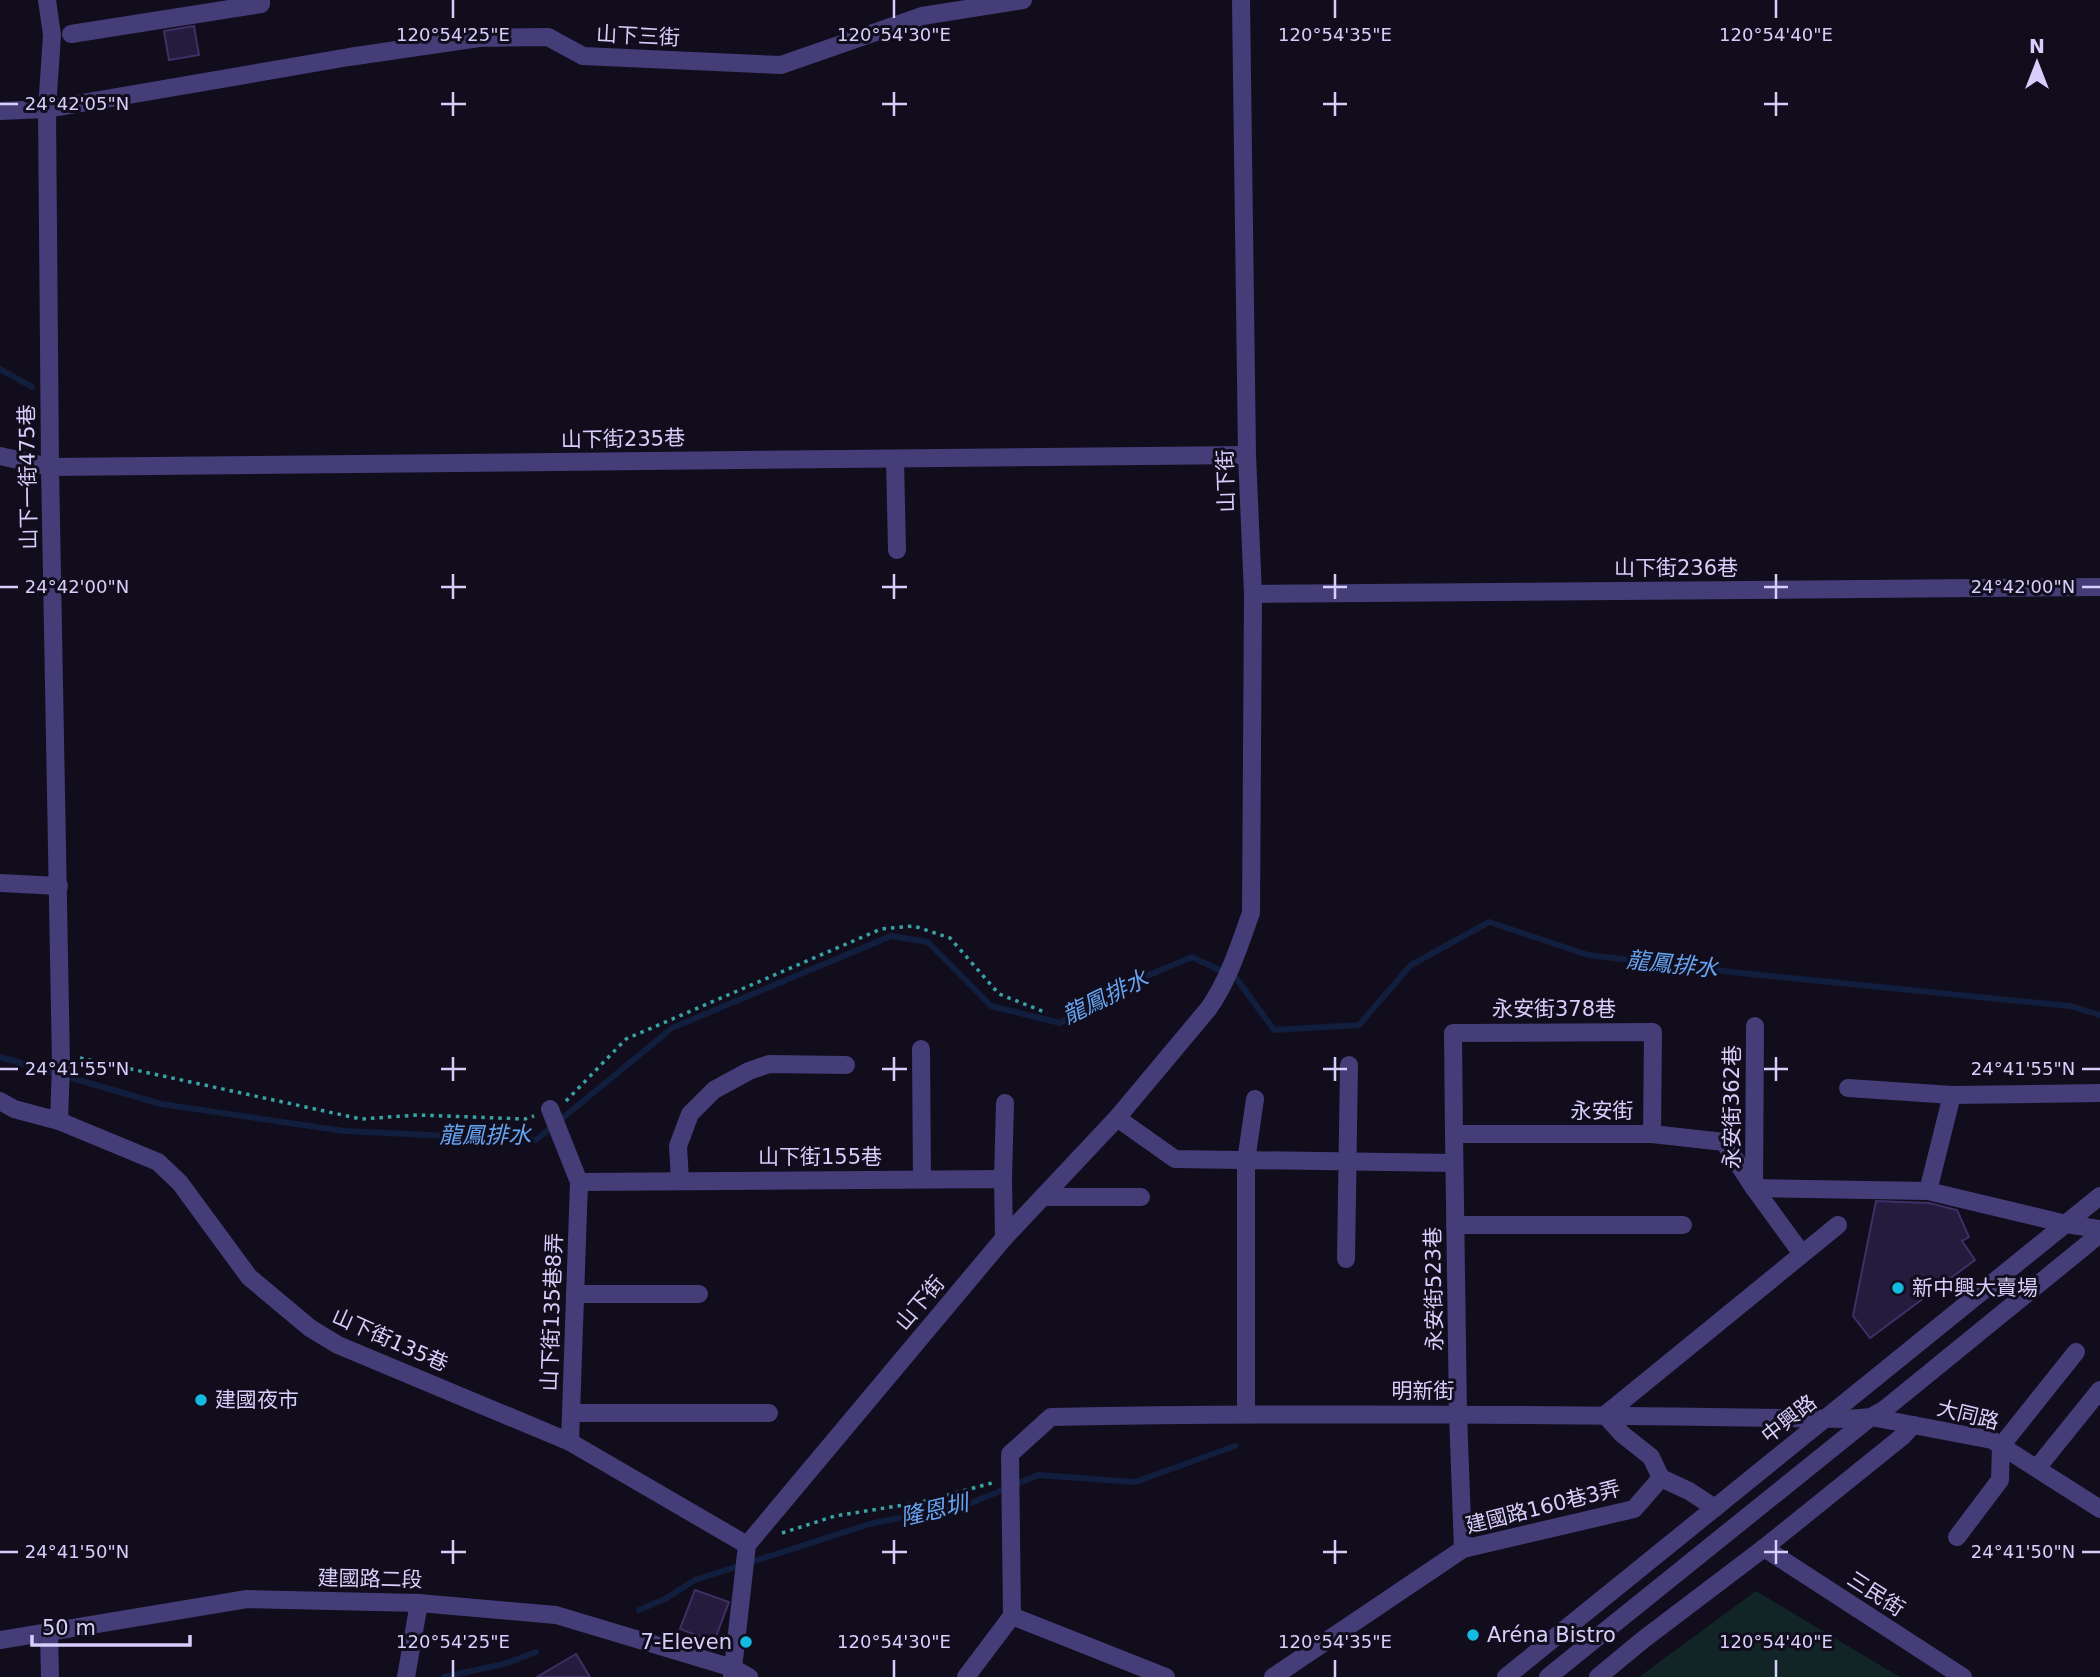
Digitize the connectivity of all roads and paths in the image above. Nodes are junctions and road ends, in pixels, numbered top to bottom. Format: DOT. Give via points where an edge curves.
graph roads {
  1 [pos="47,0"];
  2 [pos="261,0"];
  3 [pos="1023,0"];
  4 [pos="1241,0"];
  5 [pos="71,34"];
  6 [pos="47,109"];
  7 [pos="0,111"];
  8 [pos="1247,455"];
  9 [pos="0,456"];
  10 [pos="895,459"];
  11 [pos="50,467"];
  12 [pos="897,550"];
  13 [pos="2100,587"];
  14 [pos="1253,594"];
  15 [pos="0,883"];
  16 [pos="59,886"];
  17 [pos="1047,1013"];
  18 [pos="1755,1026"];
  19 [pos="921,1049"];
  20 [pos="61,1060"];
  21 [pos="846,1065"];
  22 [pos="1349,1065"];
  23 [pos="1847,1088"];
  24 [pos="2100,1093"];
  25 [pos="1952,1095"];
  26 [pos="1255,1099"];
  27 [pos="0,1101"];
  28 [pos="1005,1102"];
  29 [pos="551,1113"];
  30 [pos="1117,1118"];
  31 [pos="59,1121"];
  32 [pos="1454,1134"];
  33 [pos="1652,1134"];
  34 [pos="1246,1161"];
  35 [pos="1346,1162"];
  36 [pos="1454,1163"];
  37 [pos="922,1179"];
  38 [pos="1003,1179"];
  39 [pos="680,1181"];
  40 [pos="579,1182"];
  41 [pos="1754,1188"];
  42 [pos="1928,1192"];
  43 [pos="2100,1196"];
  44 [pos="1043,1197"];
  45 [pos="1141,1197"];
  46 [pos="2066,1224"];
  47 [pos="1455,1225"];
  48 [pos="1683,1225"];
  49 [pos="1838,1225"];
  50 [pos="2100,1228"];
  51 [pos="2100,1234"];
  52 [pos="1004,1238"];
  53 [pos="1802,1254"];
  54 [pos="1346,1259"];
  55 [pos="575,1294"];
  56 [pos="699,1294"];
  57 [pos="2076,1352"];
  58 [pos="2100,1390"];
  59 [pos="571,1413"];
  60 [pos="769,1413"];
  61 [pos="1246,1413"];
  62 [pos="1458,1414"];
  63 [pos="1605,1415"];
  64 [pos="1871,1417"];
  65 [pos="1825,1418"];
  66 [pos="1849,1419"];
  67 [pos="1913,1425"];
  68 [pos="570,1442"];
  69 [pos="2001,1446"];
  70 [pos="2037,1468"];
  71 [pos="1661,1478"];
  72 [pos="1010,1479"];
  73 [pos="1715,1508"];
  74 [pos="2100,1509"];
  75 [pos="1957,1536"];
  76 [pos="1764,1548"];
  77 [pos="1463,1549"];
  78 [pos="746,1557"];
  79 [pos="419,1603"];
  80 [pos="1012,1616"];
  81 [pos="49,1632"];
  82 [pos="0,1640"];
  83 [pos="738,1674"];
  84 [pos="50,1677"];
  85 [pos="406,1677"];
  86 [pos="966,1677"];
  87 [pos="1166,1677"];
  88 [pos="1273,1677"];
  89 [pos="1507,1677"];
  90 [pos="1548,1677"];
  91 [pos="1598,1677"];
  92 [pos="1964,1677"];
  1 -- 6 [label="street, 山下一街475巷" via="52,35"];
  2 -- 5 [label="street" via="261,4"];
  3 -- 6 [label="street, 山下三街" via="922,16 781,65 583,56 548,37 479,38"];
  4 -- 8 [label="street, 山下街"];
  6 -- 7 [label="street, 山下三街"];
  6 -- 11 [label="street, 山下一街475巷"];
  8 -- 10 [label="street, 山下街235巷"];
  8 -- 14 [label="street, 山下街"];
  9 -- 11 [label="street, 山下街235巷"];
  10 -- 11 [label="street, 山下街235巷"];
  10 -- 12 [label="street"];
  11 -- 16 [label="street, 山下一街475巷"];
  13 -- 14 [label="street, 山下街236巷"];
  14 -- 30 [label="street, 山下街" via="1251,913 1219,993"];
  15 -- 16 [label="street"];
  16 -- 20 [label="street, 山下一街475巷"];
  17 -- 29 [label="path" via="999,994 950,938 914,926 881,929 626,1039"];
  18 -- 41 [label="street, 永安街362巷"];
  19 -- 37 [label="street"];
  20 -- 29 [label="path" via="361,1119 418,1115 525,1119"];
  20 -- 31 [label="street, 山下一街475巷"];
  21 -- 39 [label="street" via="769,1064 714,1090 690,1114 678,1146"];
  22 -- 35 [label="street"];
  23 -- 25 [label="street"];
  24 -- 25 [label="street"];
  25 -- 42 [label="street"];
  26 -- 34 [label="street"];
  27 -- 31 [label="street, 山下街135巷" via="14,1110"];
  28 -- 38 [label="street"];
  29 -- 40 [label="street"];
  30 -- 34 [label="street" via="1175,1159"];
  30 -- 44 [label="street, 山下街"];
  31 -- 68 [label="street, 山下街135巷" via="158,1162 180,1183 249,1277 310,1328 338,1345"];
  32 -- 33 [label="street, 永安街"];
  32 -- 33 [label="street, 永安街378巷" via="1453,1033 1653,1032"];
  32 -- 36 [label="street"];
  33 -- 41 [label="street, 永安街" via="1724,1142"];
  34 -- 35 [label="street"];
  34 -- 61 [label="street"];
  35 -- 36 [label="street"];
  35 -- 54 [label="street"];
  36 -- 47 [label="street, 永安街523巷"];
  37 -- 38 [label="street, 山下街155巷"];
  37 -- 39 [label="street, 山下街155巷"];
  38 -- 52 [label="street"];
  39 -- 40 [label="street, 山下街155巷"];
  40 -- 55 [label="street, 山下街135巷8弄"];
  41 -- 42 [label="street"];
  41 -- 53 [label="street"];
  42 -- 46 [label="street"];
  43 -- 46 [label="street, 中興路"];
  44 -- 45 [label="street"];
  44 -- 52 [label="street, 山下街"];
  46 -- 50 [label="street"];
  46 -- 65 [label="street, 中興路"];
  47 -- 48 [label="street"];
  47 -- 62 [label="street, 永安街523巷"];
  49 -- 53 [label="street"];
  51 -- 64 [label="street"];
  52 -- 78 [label="street, 山下街"];
  53 -- 63 [label="street"];
  55 -- 56 [label="street"];
  55 -- 59 [label="street, 山下街135巷8弄"];
  57 -- 69 [label="street"];
  58 -- 70 [label="street"];
  59 -- 60 [label="street"];
  59 -- 68 [label="street, 山下街135巷8弄"];
  61 -- 62 [label="street, 明新街"];
  61 -- 72 [label="street, 明新街" via="1051,1417 1010,1454"];
  62 -- 63 [label="street, 明新街"];
  62 -- 77 [label="street, 永安街523巷"];
  63 -- 65 [label="street, 明新街"];
  63 -- 71 [label="street" via="1651,1457"];
  64 -- 66 [label="street, 大同路"];
  64 -- 67 [label="street, 大同路"];
  64 -- 90 [label="street"];
  65 -- 66 [label="street, 明新街"];
  65 -- 73 [label="street, 中興路"];
  67 -- 69 [label="street, 大同路" via="1992,1440"];
  67 -- 76 [label="street"];
  68 -- 78 [label="street, 山下街135巷"];
  69 -- 70 [label="street, 大同路"];
  69 -- 75 [label="street" via="2000,1480"];
  70 -- 74 [label="street, 大同路"];
  71 -- 73 [label="street"];
  71 -- 77 [label="street, 建國路160巷3弄" via="1634,1509"];
  72 -- 78 [label="path" via="922,1502 835,1516"];
  72 -- 80 [label="street"];
  73 -- 89 [label="street, 中興路"];
  76 -- 91 [label="street"];
  76 -- 92 [label="street, 三民街"];
  77 -- 88 [label="street, 建國路160巷3弄"];
  78 -- 83 [label="street"];
  79 -- 81 [label="street, 建國路二段" via="247,1600"];
  79 -- 83 [label="street, 建國路二段" via="556,1615"];
  79 -- 85 [label="street"];
  80 -- 86 [label="street"];
  80 -- 87 [label="street"];
  81 -- 82 [label="street, 建國路二段"];
  81 -- 84 [label="street"];
}
